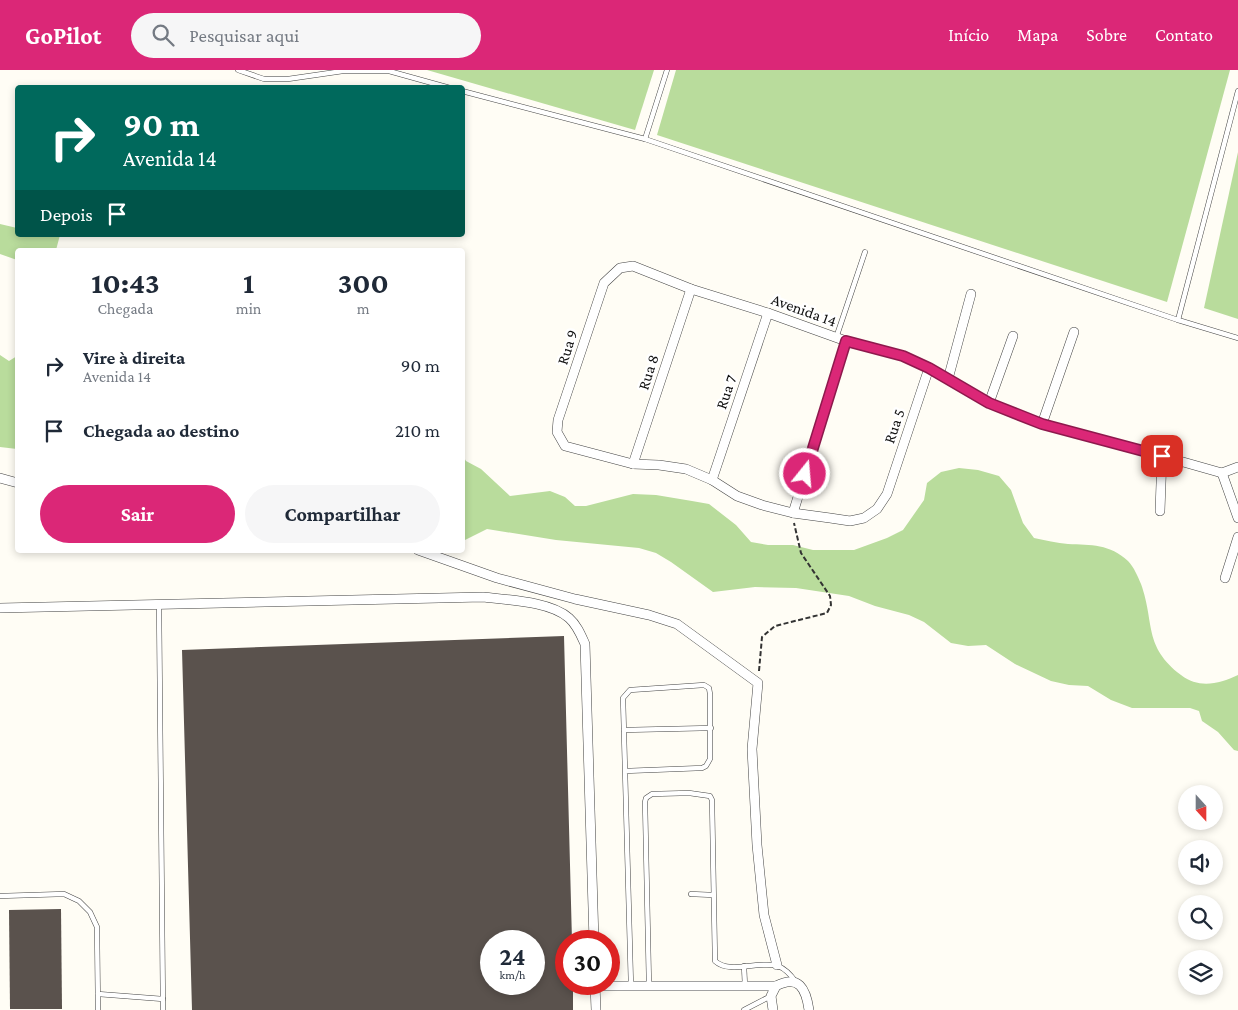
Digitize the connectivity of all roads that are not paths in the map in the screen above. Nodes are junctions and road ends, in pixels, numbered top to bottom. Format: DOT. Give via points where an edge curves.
graph roads {
  1 [pos="238,70"];
  2 [pos="667,70"];
  3 [pos="439,85"];
  4 [pos="1238,91"];
  5 [pos="465,92"];
  6 [pos="645,139"];
  7 [pos="865,252"];
  8 [pos="604,283"];
  9 [pos="691,289"];
  10 [pos="971,294"];
  11 [pos="768,313"];
  12 [pos="1178,320"];
  13 [pos="1074,332"];
  14 [pos="1013,336"];
  15 [pos="836,338"];
  16 [pos="1238,338"];
  17 [pos="846,341"];
  18 [pos="929,368"];
  19 [pos="948,379"];
  20 [pos="989,403"];
  21 [pos="558,420"];
  22 [pos="1042,424"];
  23 [pos="1162,456"];
  24 [pos="633,464"];
  25 [pos="1238,467"];
  26 [pos="1222,474"];
  27 [pos="0,478"];
  28 [pos="712,480"];
  29 [pos="15,482"];
  30 [pos="1160,510"];
  31 [pos="793,512"];
  32 [pos="1238,518"];
  33 [pos="1238,537"];
  34 [pos="426,553"];
  35 [pos="1225,578"];
  36 [pos="158,604"];
  37 [pos="0,608"];
  38 [pos="710,728"];
  39 [pos="624,730"];
  40 [pos="625,771"];
  41 [pos="691,894"];
  42 [pos="713,895"];
  43 [pos="0,896"];
  44 [pos="594,930"];
  45 [pos="744,966"];
  46 [pos="777,966"];
  47 [pos="797,983"];
  48 [pos="620,986"];
  49 [pos="631,986"];
  50 [pos="650,986"];
  51 [pos="745,986"];
  52 [pos="776,986"];
  53 [pos="98,994"];
  54 [pos="595,995"];
  55 [pos="771,996"];
  56 [pos="162,999"];
  57 [pos="98,1010"];
  58 [pos="163,1010"];
  59 [pos="596,1010"];
  60 [pos="744,1010"];
  61 [pos="773,1010"];
  62 [pos="809,1010"];
  1 -- 3 [label="lane" via="264,79 344,71 389,71"];
  2 -- 6 [label="lane"];
  4 -- 12 [label="lane"];
  5 -- 6 [label="lane"];
  6 -- 12 [label="lane"];
  7 -- 15 [label="lane"];
  8 -- 9 [label="street, Avenida 14" via="620,268 633,266"];
  8 -- 21 [label="street, Rua 9"];
  9 -- 11 [label="street, Avenida 14"];
  9 -- 24 [label="street, Rua 8"];
  10 -- 19 [label="street"];
  11 -- 15 [label="street, Avenida 14"];
  11 -- 28 [label="street, Rua 7"];
  12 -- 16 [label="lane"];
  13 -- 22 [label="street"];
  14 -- 20 [label="street"];
  15 -- 17 [label="street, Avenida 14"];
  17 -- 18 [label="street, Avenida 14" via="903,356"];
  17 -- 31 [label="street"];
  18 -- 19 [label="street, Avenida 14"];
  18 -- 31 [label="street, Rua 5" via="886,494 877,509 864,518 850,521"];
  19 -- 20 [label="street, Avenida 14"];
  20 -- 22 [label="street, Avenida 14"];
  21 -- 24 [label="street, Rua 5" via="558,432 565,446"];
  22 -- 23 [label="street, Avenida 14"];
  23 -- 26 [label="street, Avenida 14"];
  23 -- 30 [label="street"];
  24 -- 28 [label="street, Rua 5" via="686,469"];
  25 -- 26 [label="street"];
  26 -- 32 [label="street"];
  27 -- 29 [label="street"];
  28 -- 31 [label="street, Rua 5" via="737,496"];
  33 -- 35 [label="street"];
  34 -- 46 [label="street" via="497,578 676,624 758,683 752,749 756,845 764,915"];
  36 -- 37 [label="street"];
  36 -- 44 [label="street" via="483,597 526,602 568,617 585,644"];
  36 -- 56 [label="lane"];
  38 -- 39 [label="lane"];
  38 -- 39 [label="lane" via="710,694 704,685 630,690 622,698"];
  38 -- 40 [label="lane" via="710,760 706,766"];
  39 -- 40 [label="lane"];
  40 -- 49 [label="lane"];
  41 -- 42 [label="lane"];
  42 -- 45 [label="lane" via="715,961 724,967"];
  42 -- 50 [label="lane" via="710,796 689,793 648,795 645,802"];
  43 -- 53 [label="lane" via="64,894 79,901 90,912 97,927"];
  45 -- 46 [label="lane"];
  45 -- 51 [label="lane"];
  46 -- 47 [label="lane" via="788,972"];
  47 -- 52 [label="street"];
  47 -- 62 [label="street" via="807,996"];
  48 -- 49 [label="street"];
  49 -- 50 [label="street"];
  50 -- 51 [label="street"];
  51 -- 52 [label="street"];
  52 -- 55 [label="street"];
  53 -- 56 [label="lane"];
  53 -- 57 [label="lane"];
  54 -- 59 [label="street"];
  55 -- 60 [label="lane"];
  55 -- 61 [label="street"];
  56 -- 58 [label="lane"];
}
